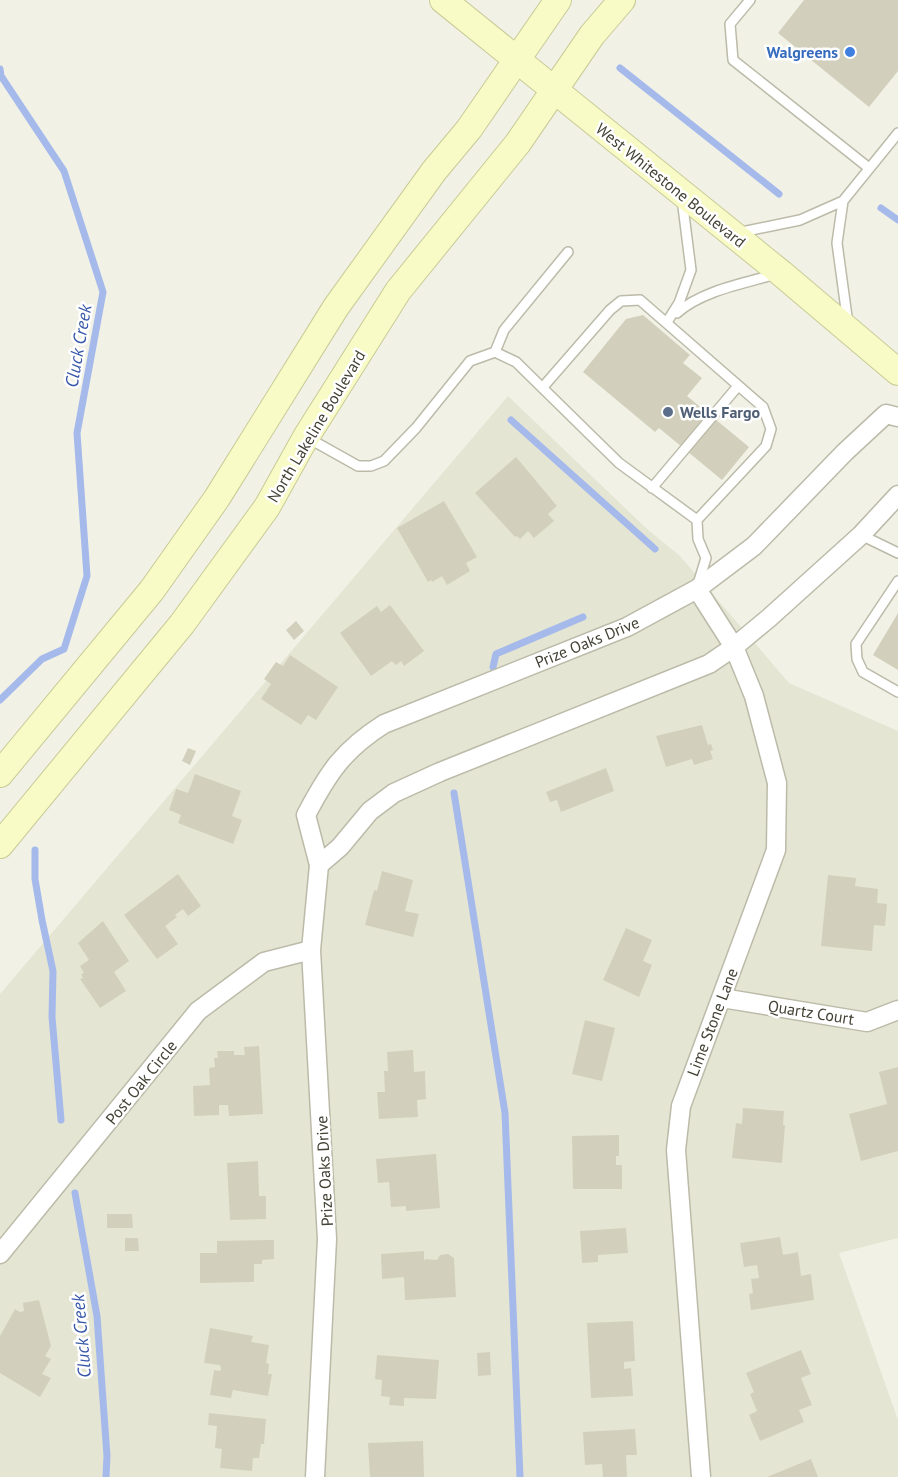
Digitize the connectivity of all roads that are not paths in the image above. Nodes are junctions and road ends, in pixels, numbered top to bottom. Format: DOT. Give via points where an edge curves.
graph roads {
  1 [pos="443,0"];
  2 [pos="558,0"];
  3 [pos="621,0"];
  4 [pos="750,0"];
  5 [pos="515,60"];
  6 [pos="553,90"];
  7 [pos="898,134"];
  8 [pos="869,168"];
  9 [pos="681,193"];
  10 [pos="843,201"];
  11 [pos="733,234"];
  12 [pos="568,252"];
  13 [pos="781,273"];
  14 [pos="667,322"];
  15 [pos="849,331"];
  16 [pos="495,352"];
  17 [pos="898,372"];
  18 [pos="738,386"];
  19 [pos="543,387"];
  20 [pos="898,417"];
  21 [pos="306,437"];
  22 [pos="652,488"];
  23 [pos="898,495"];
  24 [pos="697,520"];
  25 [pos="861,535"];
  26 [pos="898,553"];
  27 [pos="898,581"];
  28 [pos="697,589"];
  29 [pos="734,647"];
  30 [pos="898,692"];
  31 [pos="0,774"];
  32 [pos="0,845"];
  33 [pos="319,865"];
  34 [pos="311,950"];
  35 [pos="722,998"];
  36 [pos="898,1010"];
  37 [pos="0,1254"];
  38 [pos="315,1477"];
  39 [pos="701,1477"];
  1 -- 5 [label="main road, West Whitestone Boulevard"];
  2 -- 5 [label="main road"];
  3 -- 6 [label="main road, North Lakeline Boulevard"];
  4 -- 8 [label="lane" via="730,24 733,60"];
  5 -- 6 [label="main road, West Whitestone Boulevard"];
  5 -- 31 [label="main road" via="469,129 336,307 217,498 152,590"];
  6 -- 9 [label="main road, West Whitestone Boulevard"];
  6 -- 21 [label="main road, North Lakeline Boulevard" via="518,143 398,291"];
  7 -- 8 [label="lane"];
  8 -- 10 [label="lane"];
  9 -- 11 [label="main road, West Whitestone Boulevard"];
  9 -- 14 [label="lane" via="691,270 680,303"];
  10 -- 11 [label="lane" via="800,220"];
  10 -- 15 [label="lane" via="837,243"];
  11 -- 13 [label="main road, West Whitestone Boulevard"];
  12 -- 16 [label="lane" via="504,330"];
  13 -- 14 [label="lane" via="700,299"];
  13 -- 15 [label="main road, West Whitestone Boulevard"];
  14 -- 18 [label="lane"];
  14 -- 19 [label="lane" via="640,300 621,301"];
  15 -- 17 [label="main road, West Whitestone Boulevard"];
  16 -- 19 [label="lane" via="516,362"];
  16 -- 21 [label="lane" via="470,361 384,461 358,466"];
  18 -- 22 [label="lane"];
  18 -- 24 [label="lane" via="763,406 771,429 766,446"];
  19 -- 22 [label="lane" via="619,463"];
  20 -- 28 [label="street, Prize Oaks Drive" via="886,414 754,546"];
  21 -- 32 [label="main road, North Lakeline Boulevard" via="267,507 182,624"];
  22 -- 24 [label="lane"];
  23 -- 25 [label="street"];
  24 -- 28 [label="lane" via="698,539 706,558"];
  25 -- 26 [label="lane"];
  25 -- 29 [label="street"];
  27 -- 30 [label="lane" via="856,644 863,672"];
  28 -- 29 [label="street, Lime Stone Lane"];
  28 -- 33 [label="street, Prize Oaks Drive" via="627,627 414,711 361,738 323,781 306,815"];
  29 -- 33 [label="street" via="709,664 394,793 370,811"];
  29 -- 35 [label="street, Lime Stone Lane" via="753,696 777,783 777,850"];
  33 -- 34 [label="street, Prize Oaks Drive"];
  34 -- 37 [label="street, Post Oak Circle" via="264,962 198,1011"];
  34 -- 38 [label="street, Prize Oaks Drive" via="327,1239"];
  35 -- 36 [label="street, Quartz Court" via="867,1022"];
  35 -- 39 [label="street, Lime Stone Lane" via="681,1106 676,1150"];
}
